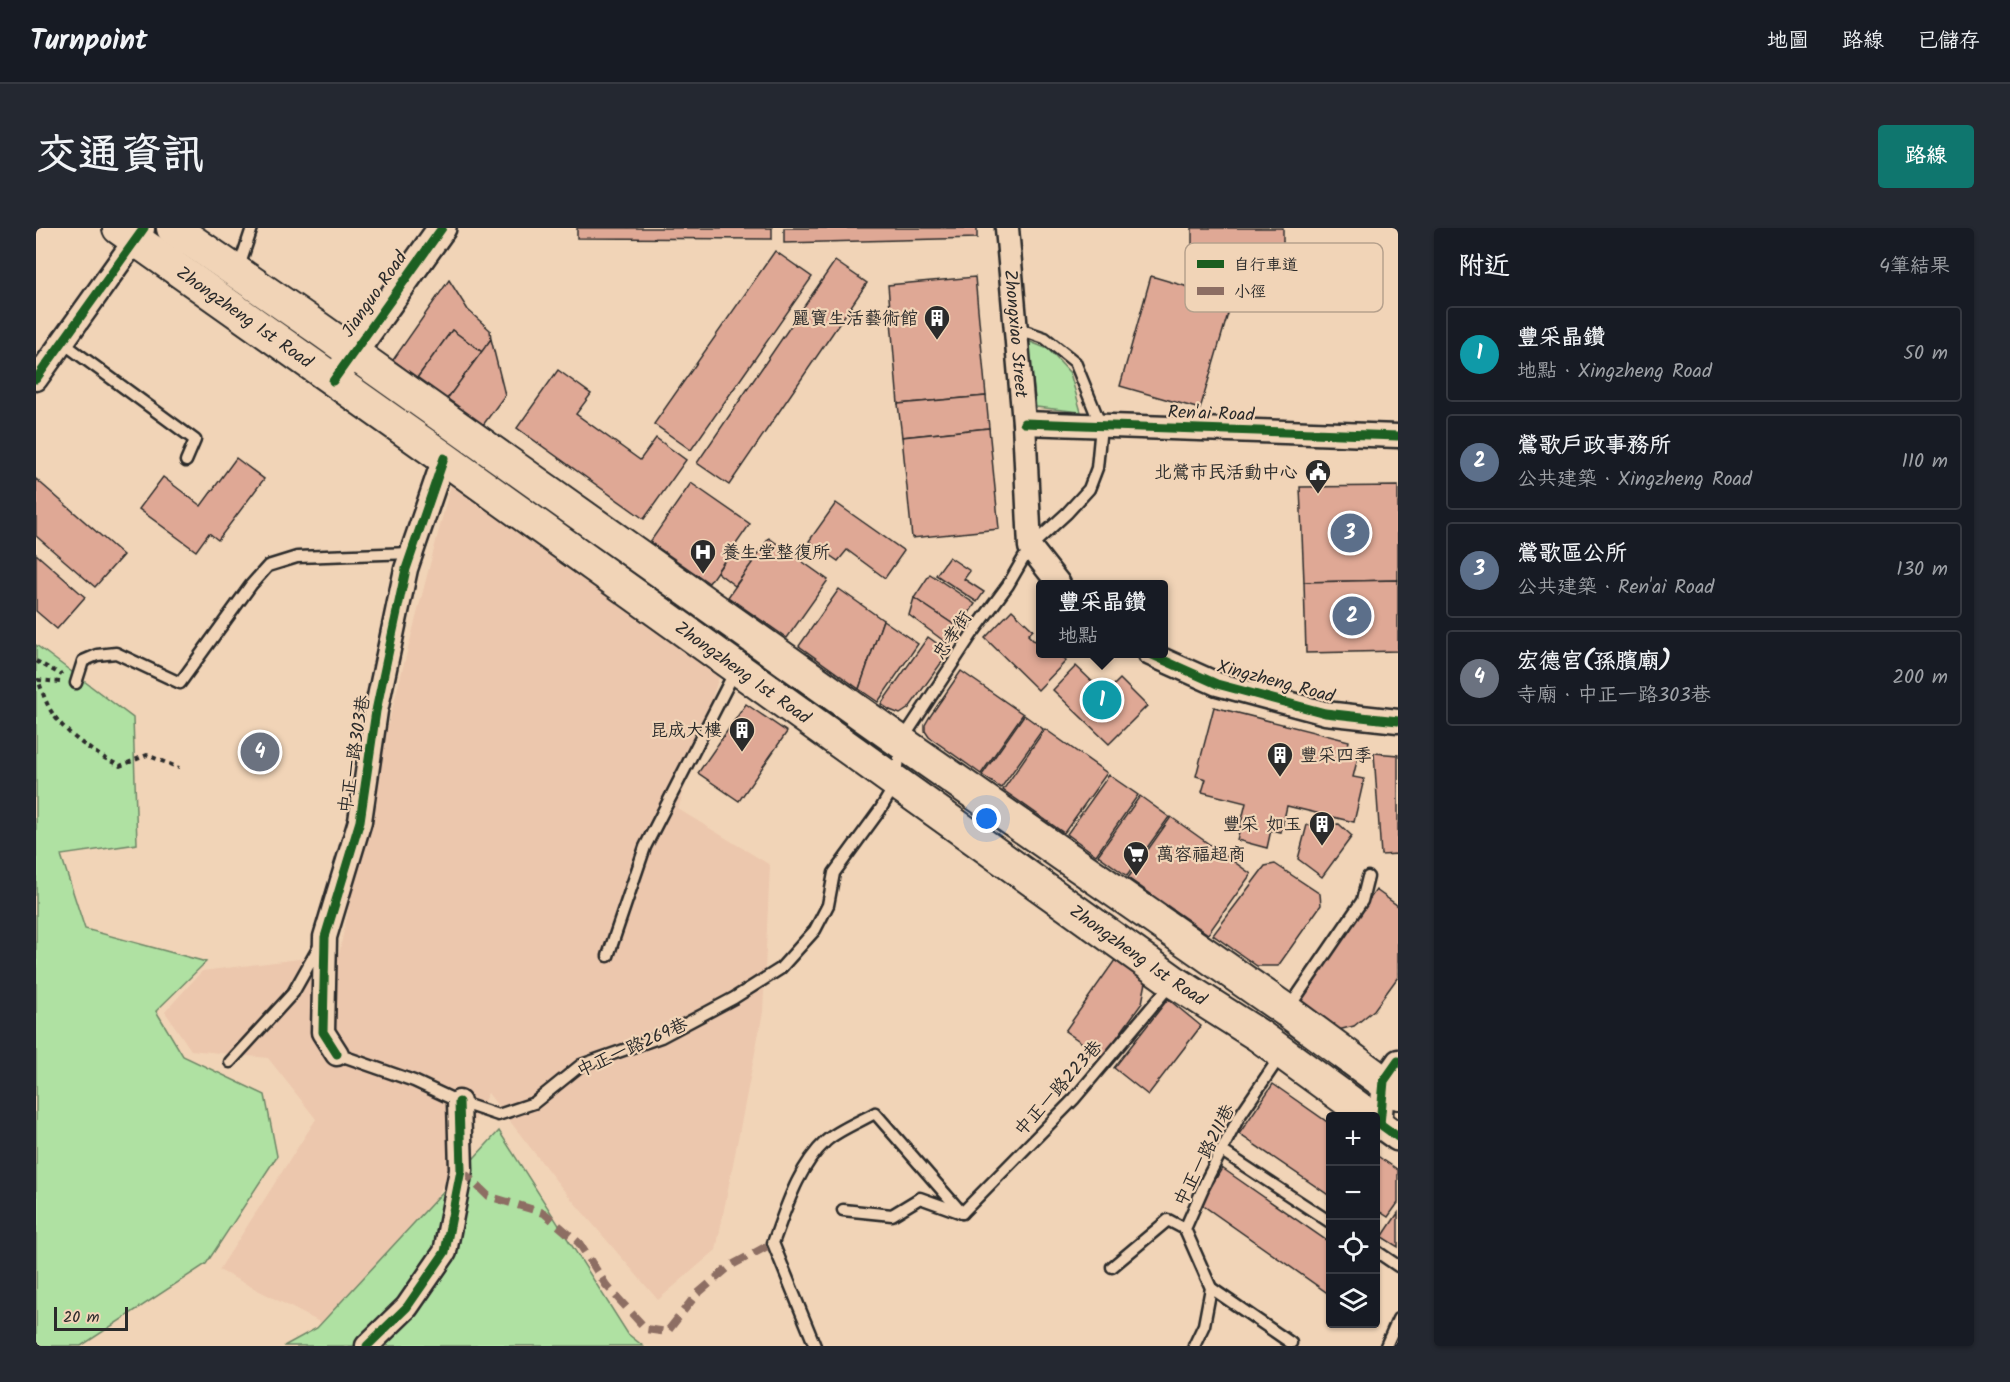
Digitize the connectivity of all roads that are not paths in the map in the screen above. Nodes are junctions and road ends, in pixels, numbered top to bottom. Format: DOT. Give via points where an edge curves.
graph roads {
  1 [pos="173,228"];
  2 [pos="252,228"];
  3 [pos="442,228"];
  4 [pos="1007,228"];
  5 [pos="132,232"];
  6 [pos="237,273"];
  7 [pos="1016,328"];
  8 [pos="62,342"];
  9 [pos="352,353"];
  10 [pos="36,379"];
  11 [pos="333,381"];
  12 [pos="1024,423"];
  13 [pos="1101,426"];
  14 [pos="1398,436"];
  15 [pos="444,458"];
  16 [pos="186,461"];
  17 [pos="1030,547"];
  18 [pos="412,553"];
  19 [pos="1055,580"];
  20 [pos="1159,658"];
  21 [pos="736,668"];
  22 [pos="76,683"];
  23 [pos="1398,721"];
  24 [pos="901,742"];
  25 [pos="896,783"];
  26 [pos="1368,877"];
  27 [pos="325,937"];
  28 [pos="608,956"];
  29 [pos="1173,981"];
  30 [pos="1287,1011"];
  31 [pos="1283,1052"];
  32 [pos="337,1054"];
  33 [pos="230,1062"];
  34 [pos="459,1102"];
  35 [pos="1388,1105"];
  36 [pos="1222,1151"];
  37 [pos="843,1210"];
  38 [pos="962,1213"];
  39 [pos="1327,1220"];
  40 [pos="1185,1229"];
  41 [pos="1380,1254"];
  42 [pos="1398,1266"];
  43 [pos="1112,1267"];
  44 [pos="1211,1288"];
  45 [pos="1398,1319"];
  46 [pos="1291,1343"];
  47 [pos="367,1346"];
  48 [pos="815,1346"];
  49 [pos="1194,1346"];
  50 [pos="1386,1346"];
  1 -- 6 [label="main road, Zhongzheng 1st Road"];
  2 -- 6 [label="lane"];
  3 -- 9 [label="street, Jianguo Road"];
  4 -- 7 [label="street, Zhongxiao Street"];
  5 -- 8 [label="street"];
  5 -- 11 [label="main road, Zhongzheng 1st Road"];
  6 -- 9 [label="main road, Zhongzheng 1st Road"];
  7 -- 12 [label="street, Zhongxiao Street"];
  7 -- 13 [label="lane" via="1045,338 1075,362"];
  8 -- 10 [label="street"];
  8 -- 16 [label="lane" via="195,440"];
  9 -- 11 [label="street, Jianguo Road"];
  9 -- 24 [label="main road, Zhongzheng 1st Road"];
  11 -- 15 [label="main road, Zhongzheng 1st Road"];
  12 -- 13 [label="street, Ren'ai Road"];
  12 -- 17 [label="street, Zhongxiao Street"];
  13 -- 14 [label="street, Ren'ai Road"];
  13 -- 17 [label="lane, 忠孝街" via="1098,468 1089,489"];
  15 -- 18 [label="street, 中正一路303巷"];
  15 -- 21 [label="main road, Zhongzheng 1st Road"];
  17 -- 19 [label="street"];
  17 -- 24 [label="lane, 忠孝街"];
  18 -- 22 [label="lane" via="297,557 268,566 180,682 116,653 83,661"];
  18 -- 27 [label="street, 中正一路303巷" via="376,711 360,821"];
  20 -- 23 [label="street, Xingzheng Road" via="1217,684 1325,713"];
  21 -- 25 [label="main road, Zhongzheng 1st Road"];
  21 -- 28 [label="lane" via="645,847"];
  24 -- 25 [label="lane, 中正一路269巷"];
  24 -- 30 [label="main road, Zhongzheng 1st Road"];
  25 -- 29 [label="main road, Zhongzheng 1st Road"];
  25 -- 34 [label="lane, 中正一路269巷" via="834,873 828,905 815,930 780,969 661,1037 581,1065 534,1103 498,1115"];
  26 -- 30 [label="lane" via="1362,901"];
  27 -- 32 [label="street, 中正一路303巷" via="323,1032"];
  27 -- 33 [label="lane, 中正一路303巷" via="292,993"];
  29 -- 31 [label="main road, Zhongzheng 1st Road"];
  29 -- 38 [label="lane, 中正一路223巷" via="1074,1098"];
  30 -- 35 [label="main road, Zhongzheng 1st Road"];
  31 -- 35 [label="main road, Zhongzheng 1st Road"];
  31 -- 36 [label="lane, 中正一路211巷" via="1239,1117"];
  32 -- 34 [label="lane, 中正一路269巷" via="414,1081"];
  34 -- 47 [label="street" via="461,1170 445,1252 407,1307"];
  36 -- 39 [label="lane"];
  36 -- 40 [label="lane, 中正一路211巷"];
  37 -- 38 [label="lane" via="892,1215 920,1198"];
  38 -- 48 [label="lane" via="874,1113 827,1140 804,1169 773,1243"];
  40 -- 43 [label="lane" via="1167,1220"];
  40 -- 44 [label="lane, 中正一路211巷"];
  41 -- 42 [label="lane"];
  44 -- 46 [label="lane"];
  44 -- 49 [label="lane" via="1204,1325"];
  45 -- 50 [label="lane"];
}
